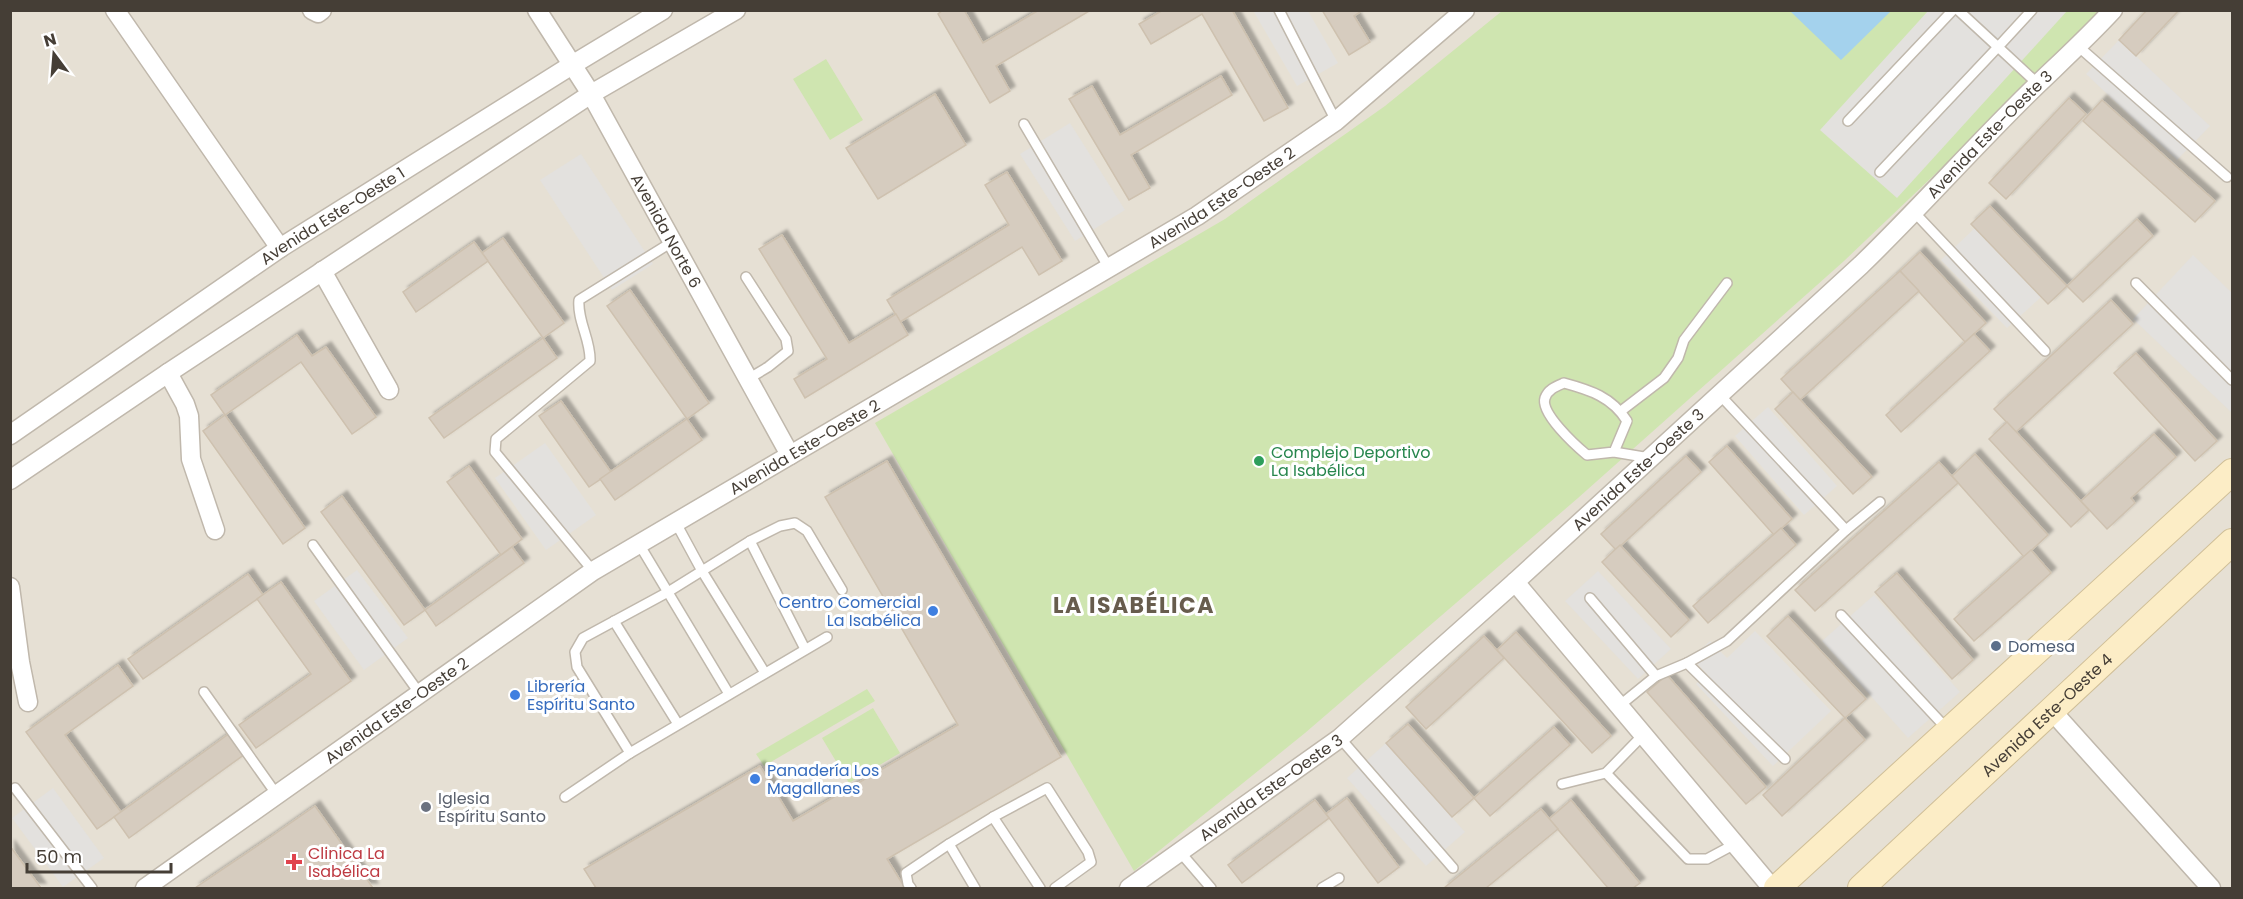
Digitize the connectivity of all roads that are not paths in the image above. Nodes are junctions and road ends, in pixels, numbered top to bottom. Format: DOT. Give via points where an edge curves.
graph roads {
  1 [pos="115,10"];
  2 [pos="312,10"];
  3 [pos="322,10"];
  4 [pos="537,10"];
  5 [pos="663,10"];
  6 [pos="736,10"];
  7 [pos="1279,10"];
  8 [pos="1465,10"];
  9 [pos="1953,10"];
  10 [pos="1958,10"];
  11 [pos="2032,10"];
  12 [pos="2113,10"];
  13 [pos="1998,47"];
  14 [pos="2079,47"];
  15 [pos="572,65"];
  16 [pos="2038,84"];
  17 [pos="591,94"];
  18 [pos="1336,121"];
  19 [pos="1848,121"];
  20 [pos="1024,124"];
  21 [pos="1880,172"];
  22 [pos="2227,177"];
  23 [pos="1916,213"];
  24 [pos="672,242"];
  25 [pos="280,248"];
  26 [pos="1109,268"];
  27 [pos="322,271"];
  28 [pos="746,277"];
  29 [pos="1727,283"];
  30 [pos="2136,283"];
  31 [pos="2045,351"];
  32 [pos="168,373"];
  33 [pos="748,379"];
  34 [pos="2232,380"];
  35 [pos="389,390"];
  36 [pos="1719,394"];
  37 [pos="1621,411"];
  38 [pos="10,435"];
  39 [pos="1614,452"];
  40 [pos="790,454"];
  41 [pos="1650,458"];
  42 [pos="2232,472"];
  43 [pos="12,475"];
  44 [pos="1880,502"];
  45 [pos="676,523"];
  46 [pos="215,530"];
  47 [pos="1846,530"];
  48 [pos="750,541"];
  49 [pos="2232,542"];
  50 [pos="639,544"];
  51 [pos="313,545"];
  52 [pos="593,571"];
  53 [pos="702,571"];
  54 [pos="1515,582"];
  55 [pos="10,587"];
  56 [pos="842,590"];
  57 [pos="668,592"];
  58 [pos="1590,598"];
  59 [pos="1841,615"];
  60 [pos="614,621"];
  61 [pos="827,637"];
  62 [pos="805,649"];
  63 [pos="1687,663"];
  64 [pos="765,673"];
  65 [pos="1656,676"];
  66 [pos="204,692"];
  67 [pos="420,694"];
  68 [pos="729,694"];
  69 [pos="28,702"];
  70 [pos="1619,706"];
  71 [pos="2052,711"];
  72 [pos="678,724"];
  73 [pos="1948,730"];
  74 [pos="1643,735"];
  75 [pos="1340,738"];
  76 [pos="630,753"];
  77 [pos="1785,759"];
  78 [pos="1606,772"];
  79 [pos="1562,784"];
  80 [pos="15,788"];
  81 [pos="278,795"];
  82 [pos="565,797"];
  83 [pos="993,817"];
  84 [pos="949,844"];
  85 [pos="1735,844"];
  86 [pos="1180,852"];
  87 [pos="1453,868"];
  88 [pos="1339,878"];
  89 [pos="92,888"];
  90 [pos="145,888"];
  91 [pos="911,888"];
  92 [pos="975,888"];
  93 [pos="1040,888"];
  94 [pos="1055,888"];
  95 [pos="1129,888"];
  96 [pos="1211,888"];
  97 [pos="1322,888"];
  98 [pos="1772,888"];
  99 [pos="1777,888"];
  100 [pos="1861,888"];
  101 [pos="2211,888"];
  1 -- 25 [label="street"];
  2 -- 3 [label="street"];
  4 -- 15 [label="street, Avenida Norte 6"];
  5 -- 15 [label="street, Avenida Este-Oeste 1"];
  6 -- 17 [label="street"];
  7 -- 18 [label="lane"];
  8 -- 18 [label="street, Avenida Este-Oeste 2"];
  9 -- 19 [label="lane"];
  10 -- 13 [label="lane"];
  11 -- 13 [label="lane"];
  12 -- 14 [label="street, Avenida Este-Oeste 3"];
  13 -- 16 [label="lane"];
  13 -- 21 [label="lane"];
  14 -- 16 [label="street, Avenida Este-Oeste 3"];
  14 -- 22 [label="lane"];
  15 -- 17 [label="street, Avenida Norte 6"];
  15 -- 25 [label="street, Avenida Este-Oeste 1"];
  16 -- 23 [label="street, Avenida Este-Oeste 3"];
  17 -- 24 [label="street, Avenida Norte 6"];
  17 -- 27 [label="street"];
  18 -- 26 [label="street, Avenida Este-Oeste 2" via="1197,216"];
  20 -- 26 [label="lane"];
  23 -- 31 [label="lane"];
  23 -- 36 [label="street, Avenida Este-Oeste 3"];
  24 -- 33 [label="street, Avenida Norte 6"];
  24 -- 52 [label="lane" via="579,300 578,312 591,350 590,361 496,439 495,452"];
  25 -- 38 [label="street, Avenida Este-Oeste 1"];
  26 -- 40 [label="street, Avenida Este-Oeste 2"];
  27 -- 32 [label="street"];
  27 -- 35 [label="street"];
  28 -- 33 [label="lane" via="786,339 788,351"];
  29 -- 37 [label="lane" via="1684,340 1678,358 1664,378"];
  30 -- 34 [label="lane"];
  32 -- 43 [label="street"];
  32 -- 46 [label="street" via="187,410 191,459"];
  33 -- 40 [label="street, Avenida Norte 6"];
  36 -- 41 [label="street, Avenida Este-Oeste 3"];
  36 -- 47 [label="lane"];
  37 -- 39 [label="lane" via="1628,421"];
  37 -- 39 [label="lane" via="1593,390 1563,383 1545,398 1556,424 1587,455"];
  39 -- 41 [label="lane"];
  40 -- 45 [label="street, Avenida Este-Oeste 2"];
  41 -- 54 [label="street, Avenida Este-Oeste 3"];
  42 -- 73 [label="main road"];
  44 -- 47 [label="lane"];
  45 -- 50 [label="street, Avenida Este-Oeste 2"];
  45 -- 53 [label="lane"];
  47 -- 63 [label="lane" via="1727,641"];
  48 -- 53 [label="lane"];
  48 -- 56 [label="lane" via="795,523 807,531"];
  48 -- 62 [label="lane"];
  49 -- 71 [label="main road, Avenida Este-Oeste 4"];
  50 -- 52 [label="street, Avenida Este-Oeste 2"];
  50 -- 57 [label="lane"];
  51 -- 67 [label="lane"];
  52 -- 67 [label="street, Avenida Este-Oeste 2"];
  53 -- 57 [label="lane"];
  53 -- 64 [label="lane"];
  54 -- 70 [label="street"];
  54 -- 75 [label="street, Avenida Este-Oeste 3"];
  55 -- 69 [label="street"];
  57 -- 60 [label="lane"];
  57 -- 68 [label="lane"];
  58 -- 65 [label="lane"];
  59 -- 73 [label="lane"];
  60 -- 72 [label="lane"];
  60 -- 76 [label="lane" via="584,638 575,652 577,667"];
  61 -- 62 [label="lane"];
  62 -- 64 [label="lane"];
  63 -- 65 [label="lane"];
  63 -- 77 [label="lane"];
  64 -- 68 [label="lane"];
  65 -- 70 [label="lane"];
  66 -- 81 [label="lane"];
  67 -- 81 [label="street, Avenida Este-Oeste 2"];
  68 -- 72 [label="lane"];
  70 -- 74 [label="street"];
  71 -- 100 [label="main road, Avenida Este-Oeste 4"];
  71 -- 101 [label="street"];
  72 -- 76 [label="lane"];
  73 -- 99 [label="main road"];
  74 -- 78 [label="lane"];
  74 -- 85 [label="street"];
  75 -- 86 [label="street, Avenida Este-Oeste 3"];
  75 -- 87 [label="lane"];
  76 -- 82 [label="lane"];
  78 -- 79 [label="lane"];
  78 -- 85 [label="lane" via="1688,858 1707,859"];
  80 -- 89 [label="lane"];
  81 -- 90 [label="street, Avenida Este-Oeste 2"];
  83 -- 84 [label="lane"];
  83 -- 93 [label="lane"];
  83 -- 94 [label="lane" via="1047,788 1091,862"];
  84 -- 91 [label="lane" via="906,873"];
  84 -- 92 [label="lane"];
  85 -- 98 [label="street"];
  86 -- 95 [label="street, Avenida Este-Oeste 3"];
  86 -- 96 [label="lane"];
  88 -- 97 [label="lane"];
}
